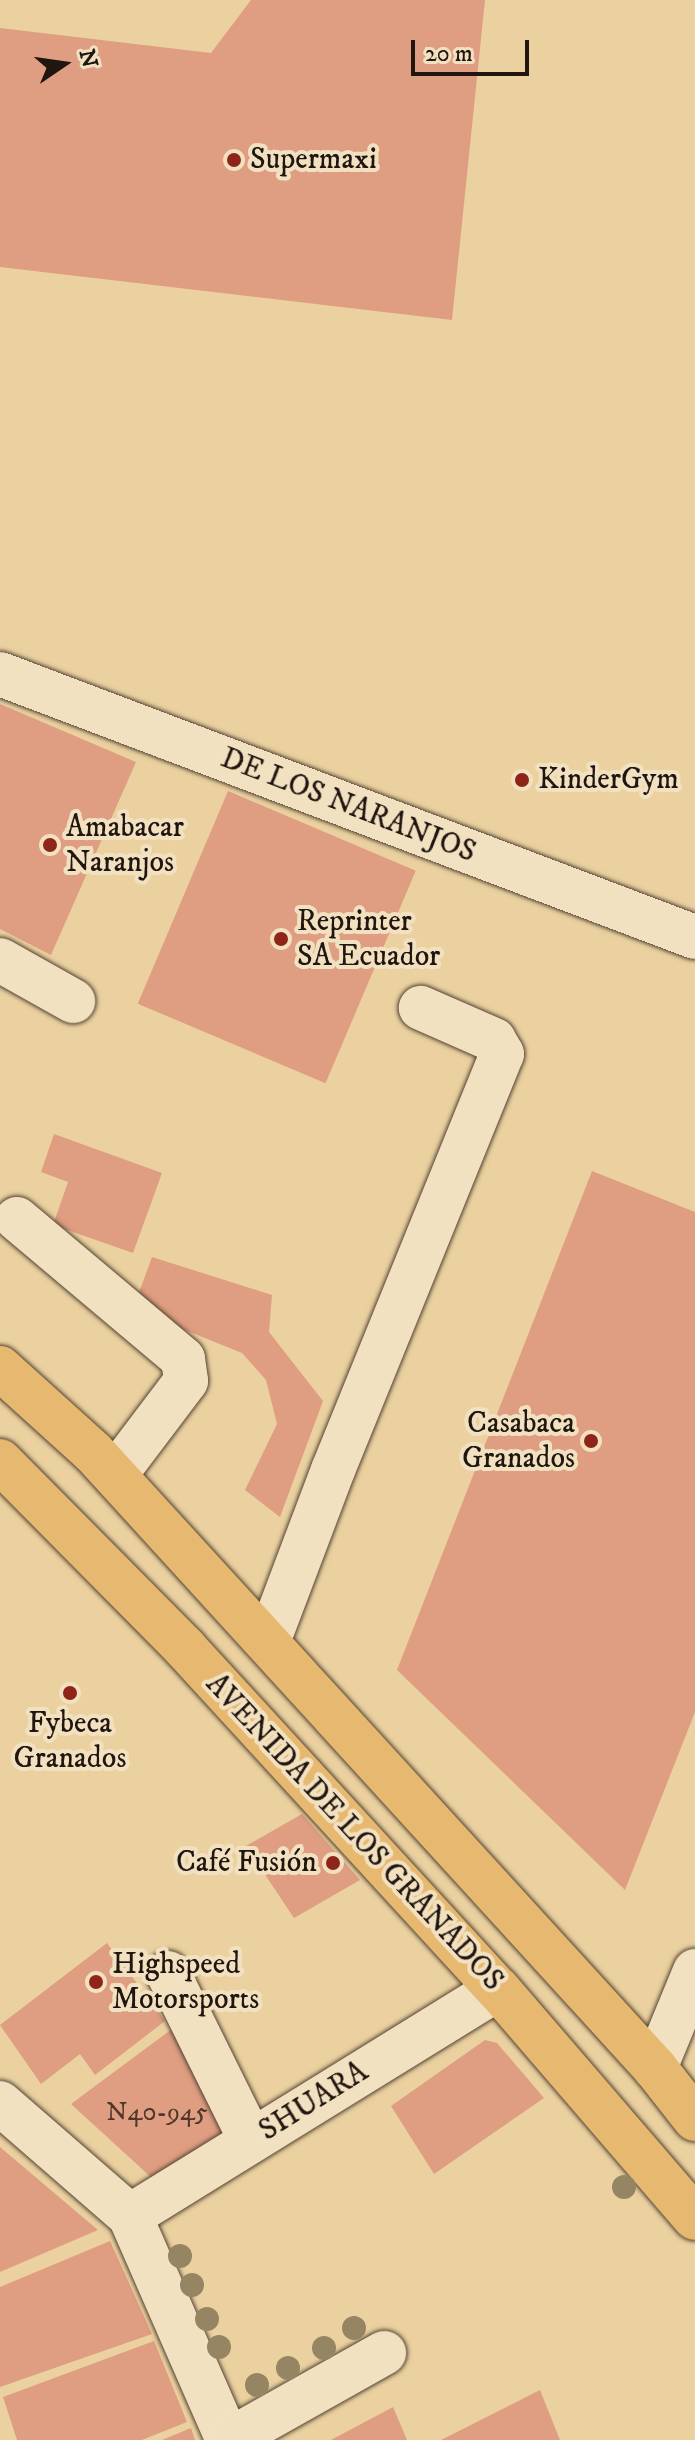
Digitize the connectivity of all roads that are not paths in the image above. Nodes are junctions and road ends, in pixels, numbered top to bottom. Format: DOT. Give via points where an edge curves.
graph roads {
  1 [pos="0,674"];
  2 [pos="695,937"];
  3 [pos="0,960"];
  4 [pos="73,1001"];
  5 [pos="421,1008"];
  6 [pos="17,1219"];
  7 [pos="0,1368"];
  8 [pos="0,1461"];
  9 [pos="115,1475"];
  10 [pos="268,1642"];
  11 [pos="695,1971"];
  12 [pos="168,1973"];
  13 [pos="498,1989"];
  14 [pos="655,2068"];
  15 [pos="0,2103"];
  16 [pos="695,2119"];
  17 [pos="251,2141"];
  18 [pos="130,2216"];
  19 [pos="695,2218"];
  20 [pos="384,2353"];
  21 [pos="228,2440"];
  1 -- 2 [label="street, DE LOS NARANJOS"];
  3 -- 4 [label="street"];
  5 -- 10 [label="street" via="494,1040 502,1054"];
  6 -- 9 [label="street" via="183,1359 186,1381"];
  7 -- 9 [label="main road, AVENIDA DE LOS GRANADOS"];
  8 -- 13 [label="main road, AVENIDA DE LOS GRANADOS" via="185,1648"];
  9 -- 10 [label="main road, AVENIDA DE LOS GRANADOS"];
  10 -- 14 [label="main road, AVENIDA DE LOS GRANADOS"];
  11 -- 14 [label="street"];
  12 -- 17 [label="street"];
  13 -- 17 [label="street, SHUARA"];
  13 -- 19 [label="main road, AVENIDA DE LOS GRANADOS"];
  14 -- 16 [label="main road, AVENIDA DE LOS GRANADOS"];
  15 -- 18 [label="street"];
  17 -- 18 [label="street, SHUARA"];
  18 -- 21 [label="street"];
  20 -- 21 [label="street"];
}
